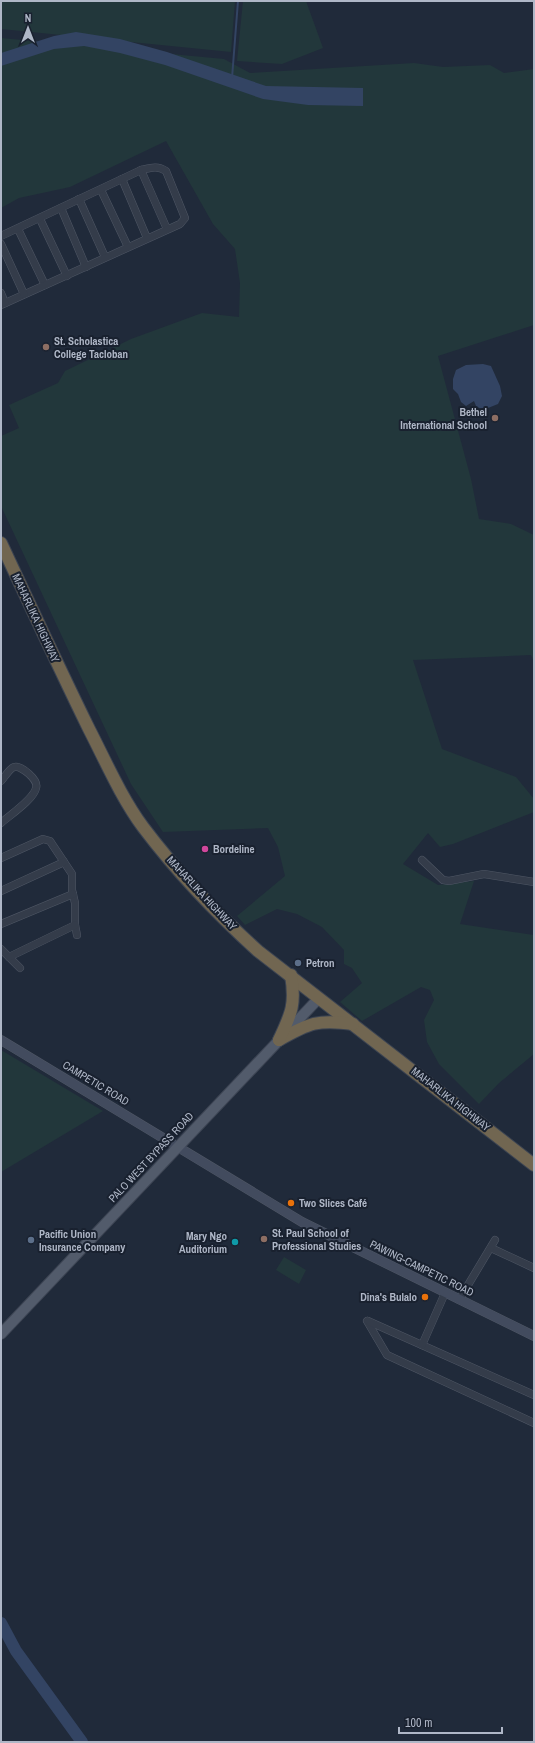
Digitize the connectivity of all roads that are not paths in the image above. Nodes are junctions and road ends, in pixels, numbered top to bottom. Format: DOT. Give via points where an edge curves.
graph roads {
  1 [pos="141,170"];
  2 [pos="122,179"];
  3 [pos="101,190"];
  4 [pos="79,199"];
  5 [pos="62,208"];
  6 [pos="40,219"];
  7 [pos="18,229"];
  8 [pos="167,229"];
  9 [pos="1,236"];
  10 [pos="147,238"];
  11 [pos="1,244"];
  12 [pos="128,247"];
  13 [pos="105,257"];
  14 [pos="86,267"];
  15 [pos="66,276"];
  16 [pos="45,285"];
  17 [pos="1,293"];
  18 [pos="24,294"];
  19 [pos="3,304"];
  20 [pos="1,543"];
  21 [pos="1,781"];
  22 [pos="1,811"];
  23 [pos="4,821"];
  24 [pos="1,858"];
  25 [pos="422,860"];
  26 [pos="64,862"];
  27 [pos="534,882"];
  28 [pos="1,891"];
  29 [pos="73,894"];
  30 [pos="1,924"];
  31 [pos="75,925"];
  32 [pos="78,935"];
  33 [pos="1,949"];
  34 [pos="9,957"];
  35 [pos="20,968"];
  36 [pos="291,975"];
  37 [pos="319,998"];
  38 [pos="353,1024"];
  39 [pos="1,1040"];
  40 [pos="279,1040"];
  41 [pos="178,1146"];
  42 [pos="534,1165"];
  43 [pos="495,1240"];
  44 [pos="491,1248"];
  45 [pos="534,1268"];
  46 [pos="445,1293"];
  47 [pos="459,1300"];
  48 [pos="1,1334"];
  49 [pos="534,1336"];
  50 [pos="422,1345"];
  51 [pos="534,1395"];
  52 [pos="534,1422"];
  1 -- 2 [label="street"];
  1 -- 8 [label="street"];
  1 -- 8 [label="street" via="157,166 166,171 185,218 180,224"];
  2 -- 3 [label="street"];
  2 -- 10 [label="street"];
  3 -- 4 [label="street"];
  3 -- 12 [label="street"];
  4 -- 5 [label="street"];
  4 -- 13 [label="street"];
  5 -- 6 [label="street"];
  5 -- 14 [label="street"];
  6 -- 7 [label="street"];
  6 -- 15 [label="street"];
  7 -- 9 [label="street"];
  7 -- 16 [label="street"];
  8 -- 10 [label="street"];
  10 -- 12 [label="street"];
  11 -- 18 [label="street"];
  12 -- 13 [label="street"];
  13 -- 14 [label="street"];
  14 -- 15 [label="street"];
  15 -- 16 [label="street"];
  16 -- 18 [label="street"];
  17 -- 19 [label="street"];
  18 -- 19 [label="street"];
  20 -- 36 [label="highway, MAHARLIKA HIGHWAY" via="117,785 143,826 178,870 223,919 258,951"];
  21 -- 23 [label="street" via="15,766 33,778 37,785 30,798"];
  22 -- 23 [label="street"];
  24 -- 26 [label="street" via="42,839 50,841"];
  25 -- 27 [label="street" via="443,880 484,874"];
  26 -- 28 [label="street"];
  26 -- 29 [label="street" via="72,874"];
  29 -- 30 [label="street"];
  29 -- 31 [label="street"];
  31 -- 32 [label="street"];
  31 -- 34 [label="street"];
  33 -- 34 [label="street"];
  34 -- 35 [label="street"];
  36 -- 37 [label="highway, MAHARLIKA HIGHWAY"];
  36 -- 40 [label="highway" via="293,1005"];
  37 -- 38 [label="highway, MAHARLIKA HIGHWAY"];
  37 -- 40 [label="main road, PALO WEST BYPASS ROAD"];
  38 -- 40 [label="highway" via="315,1022"];
  38 -- 42 [label="highway, MAHARLIKA HIGHWAY"];
  39 -- 41 [label="street, CAMPETIC ROAD"];
  40 -- 41 [label="main road, PALO WEST BYPASS ROAD"];
  41 -- 46 [label="street, PAWING-CAMPETIC ROAD" via="302,1222"];
  41 -- 48 [label="main road, PALO WEST BYPASS ROAD"];
  43 -- 44 [label="street"];
  44 -- 45 [label="street"];
  44 -- 47 [label="street"];
  46 -- 47 [label="street, PAWING-CAMPETIC ROAD"];
  46 -- 50 [label="street"];
  47 -- 49 [label="street, PAWING-CAMPETIC ROAD"];
  50 -- 51 [label="street"];
  50 -- 52 [label="street" via="367,1321 387,1355"];
}
